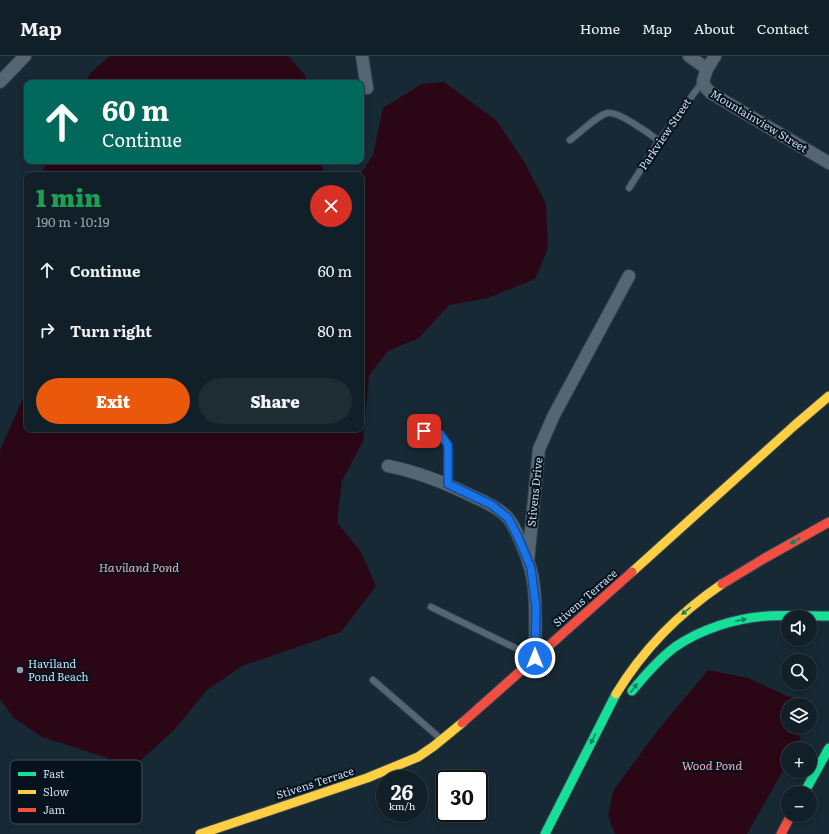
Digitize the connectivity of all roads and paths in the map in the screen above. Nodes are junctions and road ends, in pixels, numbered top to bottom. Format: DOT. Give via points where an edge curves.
graph roads {
  1 [pos="25,56"];
  2 [pos="362,56"];
  3 [pos="689,56"];
  4 [pos="715,56"];
  5 [pos="707,69"];
  6 [pos="703,81"];
  7 [pos="0,82"];
  8 [pos="367,88"];
  9 [pos="570,140"];
  10 [pos="659,141"];
  11 [pos="829,163"];
  12 [pos="629,188"];
  13 [pos="629,276"];
  14 [pos="829,396"];
  15 [pos="424,431"];
  16 [pos="388,466"];
  17 [pos="448,484"];
  18 [pos="829,522"];
  19 [pos="528,561"];
  20 [pos="431,607"];
  21 [pos="829,616"];
  22 [pos="677,632"];
  23 [pos="535,658"];
  24 [pos="373,680"];
  25 [pos="628,697"];
  26 [pos="610,704"];
  27 [pos="442,740"];
  28 [pos="829,748"];
  29 [pos="808,786"];
  30 [pos="787,822"];
  31 [pos="200,834"];
  32 [pos="545,834"];
  33 [pos="780,834"];
  1 -- 7 [label="street"];
  2 -- 8 [label="street"];
  3 -- 5 [label="street"];
  4 -- 5 [label="street"];
  5 -- 6 [label="street, Mountainview Street"];
  6 -- 10 [label="lane, Parkview Street"];
  6 -- 11 [label="street, Mountainview Street" via="711,93"];
  9 -- 10 [label="lane" via="597,118 608,113 623,118"];
  10 -- 12 [label="lane, Parkview Street"];
  13 -- 19 [label="street, Stivens Drive" via="554,415 539,449"];
  14 -- 23 [label="main road, Stivens Terrace"];
  15 -- 17 [label="lane" via="440,434 448,445"];
  16 -- 17 [label="street" via="422,474"];
  17 -- 19 [label="street" via="492,505 508,518"];
  18 -- 26 [label="main road, one-way" via="717,587 676,619 647,650"];
  19 -- 23 [label="street, Stivens Drive" via="536,608"];
  20 -- 23 [label="lane"];
  25 -- 21 [label="main road, one-way" via="664,657 679,645 704,632 740,620 767,616"];
  22 -- 26 [label="main road" via="642,661"];
  23 -- 27 [label="main road, Stivens Terrace"];
  24 -- 27 [label="lane"];
  26 -- 32 [label="main road, one-way"];
  27 -- 31 [label="main road, Stivens Terrace" via="418,757 367,778"];
  28 -- 29 [label="main road"];
  30 -- 33 [label="main road"];
}
